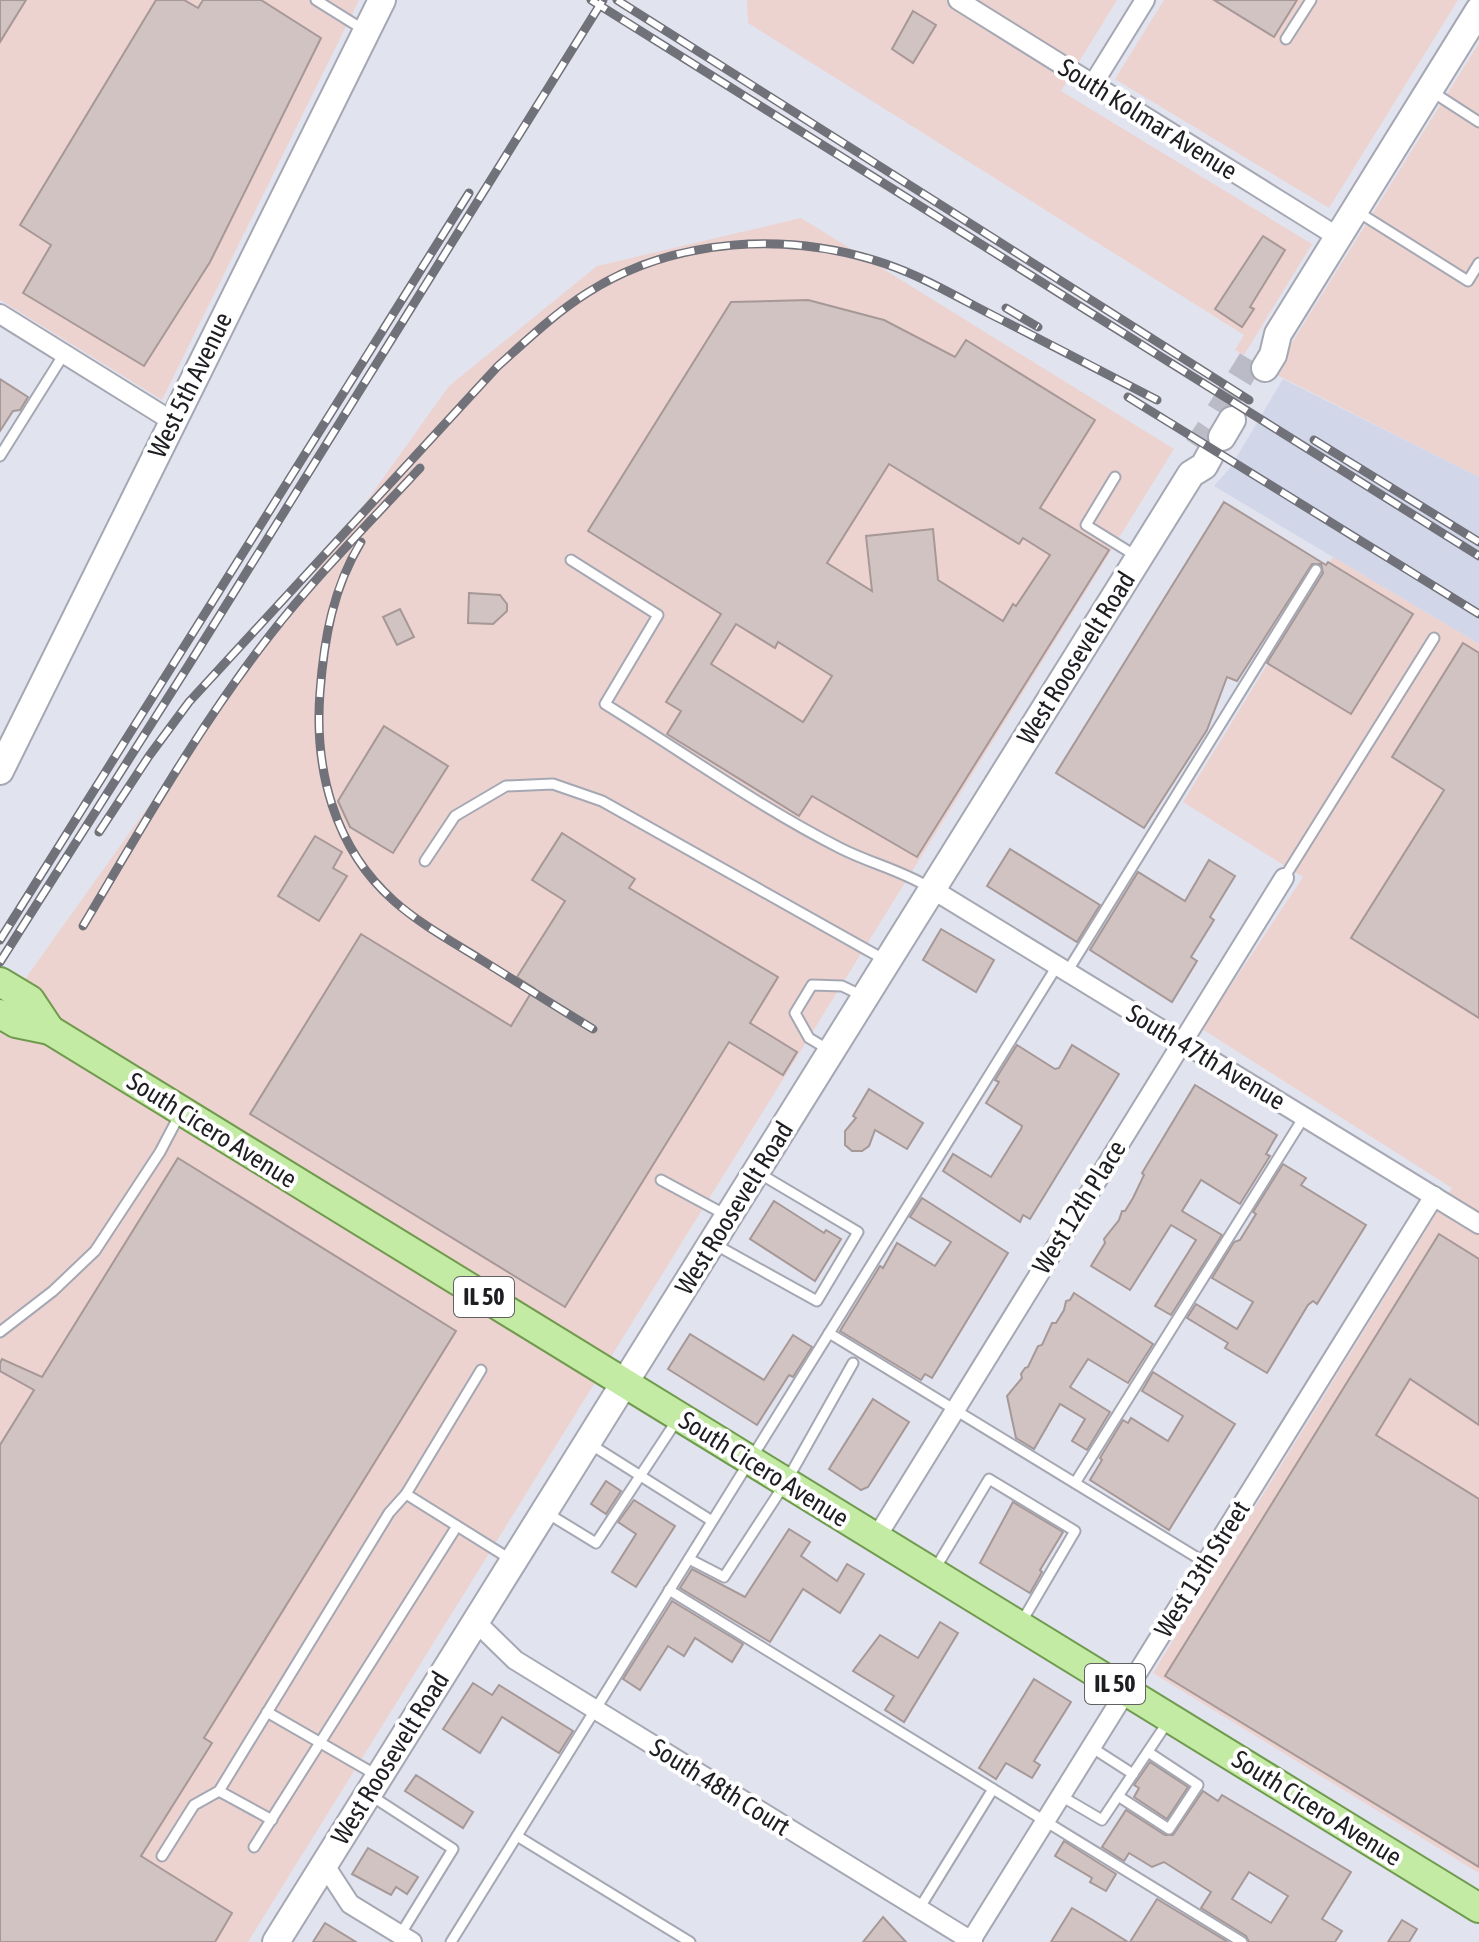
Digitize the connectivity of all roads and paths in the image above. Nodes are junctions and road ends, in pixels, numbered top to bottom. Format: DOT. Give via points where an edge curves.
graph roads {
  1 [pos="316,0"];
  2 [pos="382,0"];
  3 [pos="1145,0"];
  4 [pos="1311,0"];
  5 [pos="967,2"];
  6 [pos="1479,10"];
  7 [pos="366,32"];
  8 [pos="1286,39"];
  9 [pos="1093,84"];
  10 [pos="1429,90"];
  11 [pos="1479,122"];
  12 [pos="1355,210"];
  13 [pos="1338,237"];
  14 [pos="1479,263"];
  15 [pos="0,314"];
  16 [pos="64,353"];
  17 [pos="1258,364"];
  18 [pos="172,421"];
  19 [pos="1215,434"];
  20 [pos="0,456"];
  21 [pos="1115,477"];
  22 [pos="1139,557"];
  23 [pos="571,560"];
  24 [pos="1316,570"];
  25 [pos="1434,638"];
  26 [pos="0,771"];
  27 [pos="425,861"];
  28 [pos="1284,878"];
  29 [pos="932,889"];
  30 [pos="888,961"];
  31 [pos="1062,969"];
  32 [pos="0,982"];
  33 [pos="865,998"];
  34 [pos="0,1014"];
  35 [pos="50,1030"];
  36 [pos="1181,1042"];
  37 [pos="832,1052"];
  38 [pos="182,1111"];
  39 [pos="1304,1117"];
  40 [pos="757,1172"];
  41 [pos="661,1180"];
  42 [pos="1434,1196"];
  43 [pos="729,1217"];
  44 [pos="1479,1224"];
  45 [pos="713,1243"];
  46 [pos="0,1332"];
  47 [pos="829,1333"];
  48 [pos="853,1363"];
  49 [pos="481,1370"];
  50 [pos="624,1383"];
  51 [pos="955,1409"];
  52 [pos="679,1416"];
  53 [pos="587,1442"];
  54 [pos="750,1460"];
  55 [pos="641,1475"];
  56 [pos="786,1482"];
  57 [pos="1075,1483"];
  58 [pos="406,1494"];
  59 [pos="544,1511"];
  60 [pos="712,1521"];
  61 [pos="457,1526"];
  62 [pos="876,1538"];
  63 [pos="689,1559"];
  64 [pos="513,1561"];
  65 [pos="1206,1563"];
  66 [pos="933,1572"];
  67 [pos="669,1590"];
  68 [pos="475,1621"];
  69 [pos="1019,1626"];
  70 [pos="1126,1691"];
  71 [pos="595,1710"];
  72 [pos="267,1712"];
  73 [pos="1170,1718"];
  74 [pos="320,1744"];
  75 [pos="1091,1747"];
  76 [pos="1148,1752"];
  77 [pos="1133,1774"];
  78 [pos="373,1785"];
  79 [pos="993,1789"];
  80 [pos="219,1791"];
  81 [pos="1061,1796"];
  82 [pos="1118,1796"];
  83 [pos="272,1820"];
  84 [pos="1045,1821"];
  85 [pos="517,1836"];
  86 [pos="254,1847"];
  87 [pos="162,1856"];
  88 [pos="324,1864"];
  89 [pos="1479,1908"];
  90 [pos="919,1909"];
  91 [pos="406,1938"];
  92 [pos="971,1941"];
  93 [pos="276,1942"];
  94 [pos="451,1942"];
  95 [pos="690,1942"];
  96 [pos="1242,1942"];
  1 -- 7 [label="lane"];
  2 -- 7 [label="main road, West 5th Avenue"];
  3 -- 9 [label="street"];
  4 -- 8 [label="lane"];
  5 -- 9 [label="street, South Kolmar Avenue"];
  6 -- 10 [label="main road"];
  7 -- 18 [label="main road, West 5th Avenue"];
  9 -- 13 [label="street, South Kolmar Avenue"];
  10 -- 11 [label="lane"];
  10 -- 12 [label="main road"];
  12 -- 13 [label="main road"];
  12 -- 14 [label="lane" via="1468,281"];
  13 -- 17 [label="main road" via="1278,334 1259,347"];
  15 -- 16 [label="street"];
  16 -- 18 [label="street"];
  16 -- 20 [label="lane"];
  18 -- 26 [label="main road, West 5th Avenue"];
  19 -- 22 [label="main road, West Roosevelt Road" via="1191,458 1191,474"];
  21 -- 22 [label="lane" via="1086,525"];
  22 -- 29 [label="main road, West Roosevelt Road"];
  23 -- 29 [label="lane" via="658,615 605,704 794,823"];
  24 -- 31 [label="lane"];
  25 -- 28 [label="lane"];
  27 -- 30 [label="lane" via="455,816 506,786 553,784 602,801"];
  28 -- 36 [label="street, West 12th Place"];
  29 -- 30 [label="main road, West Roosevelt Road"];
  29 -- 31 [label="street, South 47th Avenue"];
  30 -- 33 [label="main road, West Roosevelt Road"];
  31 -- 36 [label="street, South 47th Avenue"];
  31 -- 47 [label="lane"];
  32 -- 35 [label="main road, South Cicero Avenue / IL 50" via="30,1000"];
  33 -- 37 [label="main road, West Roosevelt Road"];
  33 -- 37 [label="lane" via="842,986 812,985 795,1013 809,1038"];
  34 -- 35 [label="main road, South Cicero Avenue / IL 50"];
  35 -- 38 [label="main road, South Cicero Avenue / IL 50"];
  36 -- 39 [label="street, South 47th Avenue"];
  36 -- 51 [label="street, West 12th Place"];
  37 -- 40 [label="main road, West Roosevelt Road"];
  38 -- 46 [label="lane" via="95,1251"];
  38 -- 50 [label="main road, South Cicero Avenue / IL 50"];
  39 -- 42 [label="street, South 47th Avenue"];
  39 -- 57 [label="lane"];
  40 -- 43 [label="main road, West Roosevelt Road"];
  40 -- 45 [label="lane" via="858,1232 817,1301"];
  41 -- 43 [label="lane"];
  42 -- 44 [label="street, South 47th Avenue"];
  42 -- 65 [label="street, West 13th Street"];
  43 -- 45 [label="main road, West Roosevelt Road"];
  45 -- 50 [label="main road, West Roosevelt Road"];
  47 -- 51 [label="lane"];
  47 -- 54 [label="lane"];
  48 -- 56 [label="lane"];
  49 -- 58 [label="lane"];
  50 -- 52 [label="main road, South Cicero Avenue / IL 50"];
  50 -- 53 [label="main road, West Roosevelt Road"];
  51 -- 57 [label="lane"];
  51 -- 62 [label="street, West 12th Place"];
  52 -- 54 [label="main road, South Cicero Avenue / IL 50"];
  52 -- 55 [label="lane"];
  53 -- 55 [label="lane"];
  53 -- 59 [label="main road, West Roosevelt Road"];
  54 -- 56 [label="main road, South Cicero Avenue / IL 50"];
  54 -- 60 [label="lane"];
  55 -- 59 [label="lane" via="596,1543"];
  55 -- 60 [label="lane"];
  56 -- 62 [label="main road, South Cicero Avenue / IL 50"];
  56 -- 63 [label="lane" via="724,1577"];
  57 -- 65 [label="lane"];
  58 -- 61 [label="lane"];
  58 -- 72 [label="lane" via="389,1513"];
  59 -- 64 [label="main road, West Roosevelt Road"];
  60 -- 63 [label="lane"];
  61 -- 64 [label="lane"];
  61 -- 74 [label="lane"];
  62 -- 66 [label="main road, South Cicero Avenue / IL 50"];
  63 -- 67 [label="lane"];
  64 -- 68 [label="main road, West Roosevelt Road"];
  65 -- 70 [label="street, West 13th Street"];
  66 -- 69 [label="main road, South Cicero Avenue / IL 50"];
  66 -- 69 [label="lane" via="989,1479 1075,1531"];
  67 -- 71 [label="lane"];
  67 -- 79 [label="lane"];
  68 -- 71 [label="street, South 48th Court" via="515,1660"];
  68 -- 78 [label="main road, West Roosevelt Road"];
  69 -- 70 [label="main road, South Cicero Avenue / IL 50"];
  70 -- 73 [label="main road, South Cicero Avenue / IL 50"];
  70 -- 75 [label="street, West 13th Street"];
  71 -- 85 [label="lane"];
  71 -- 90 [label="street, South 48th Court"];
  72 -- 74 [label="lane"];
  72 -- 80 [label="lane"];
  73 -- 76 [label="lane"];
  73 -- 89 [label="main road, South Cicero Avenue / IL 50"];
  74 -- 78 [label="lane"];
  74 -- 83 [label="lane"];
  75 -- 77 [label="lane"];
  75 -- 81 [label="street, West 13th Street"];
  76 -- 77 [label="lane"];
  76 -- 82 [label="lane" via="1198,1785 1169,1829"];
  77 -- 82 [label="lane"];
  78 -- 88 [label="main road, West Roosevelt Road"];
  78 -- 91 [label="lane" via="453,1849"];
  79 -- 84 [label="lane"];
  79 -- 90 [label="lane"];
  80 -- 83 [label="lane"];
  80 -- 87 [label="lane" via="194,1805"];
  81 -- 82 [label="lane" via="1102,1820"];
  81 -- 84 [label="street, West 13th Street"];
  83 -- 86 [label="lane"];
  84 -- 92 [label="street, West 13th Street"];
  84 -- 96 [label="lane"];
  85 -- 94 [label="lane"];
  85 -- 95 [label="lane"];
  88 -- 91 [label="street" via="350,1904"];
  88 -- 93 [label="main road, West Roosevelt Road"];
  90 -- 92 [label="street, South 48th Court"];
}
